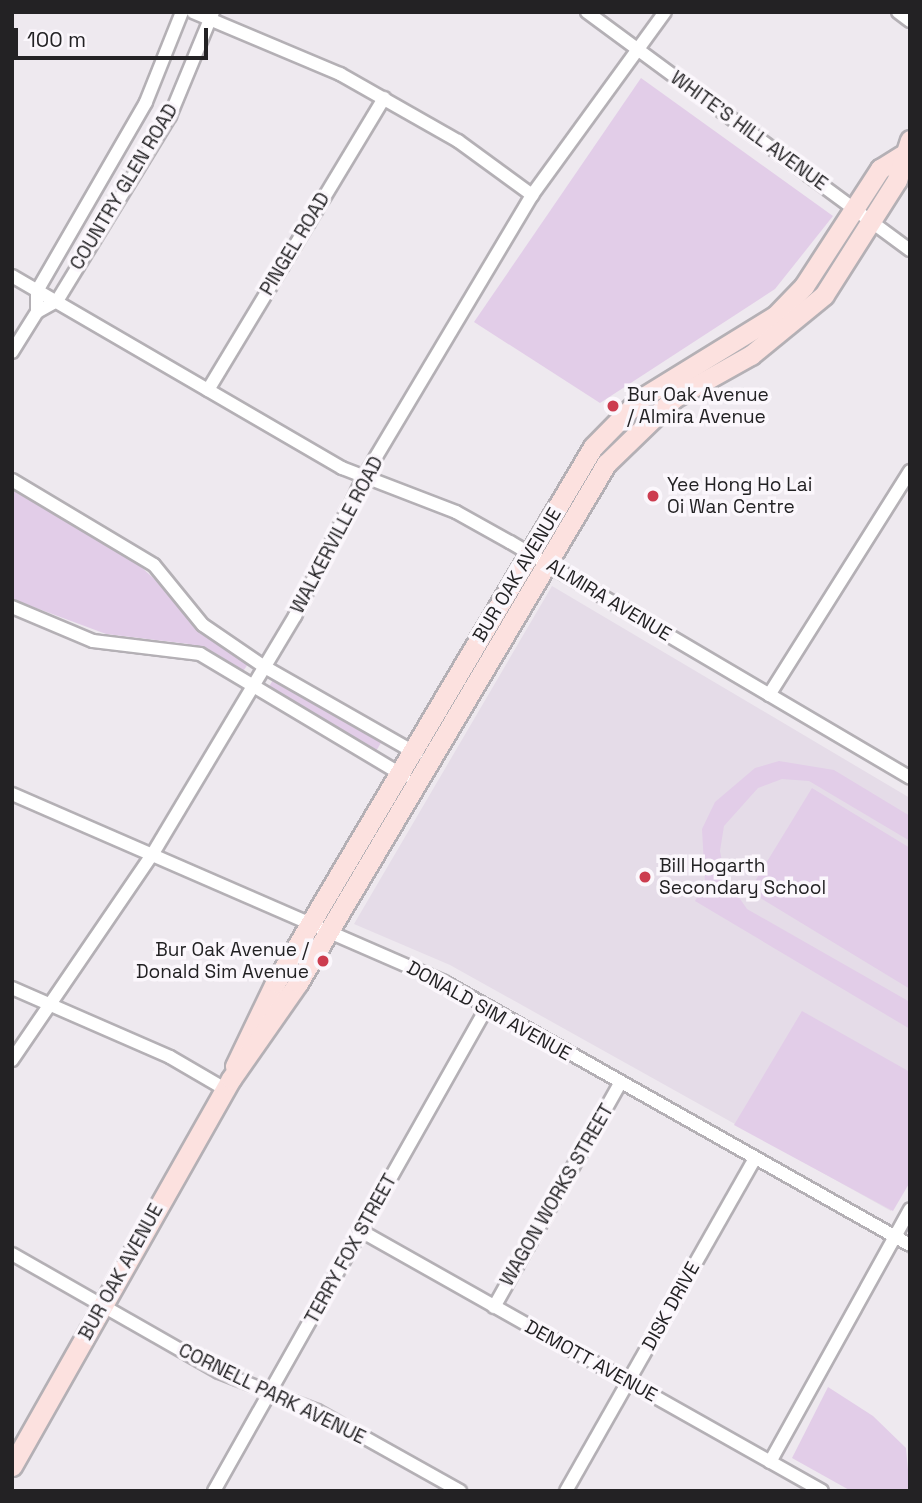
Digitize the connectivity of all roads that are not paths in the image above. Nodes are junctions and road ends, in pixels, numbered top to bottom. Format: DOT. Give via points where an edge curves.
graph roads {
  1 [pos="182,12"];
  2 [pos="194,12"];
  3 [pos="587,12"];
  4 [pos="665,12"];
  5 [pos="898,12"];
  6 [pos="212,16"];
  7 [pos="910,21"];
  8 [pos="639,51"];
  9 [pos="384,98"];
  10 [pos="905,148"];
  11 [pos="532,195"];
  12 [pos="855,207"];
  13 [pos="873,219"];
  14 [pos="910,250"];
  15 [pos="12,276"];
  16 [pos="46,295"];
  17 [pos="37,312"];
  18 [pos="12,352"];
  19 [pos="208,390"];
  20 [pos="910,471"];
  21 [pos="364,477"];
  22 [pos="12,480"];
  23 [pos="530,553"];
  24 [pos="547,564"];
  25 [pos="12,607"];
  26 [pos="262,666"];
  27 [pos="252,686"];
  28 [pos="769,695"];
  29 [pos="412,752"];
  30 [pos="430,762"];
  31 [pos="399,774"];
  32 [pos="910,778"];
  33 [pos="416,784"];
  34 [pos="12,794"];
  35 [pos="152,855"];
  36 [pos="310,924"];
  37 [pos="329,932"];
  38 [pos="12,988"];
  39 [pos="51,1006"];
  40 [pos="487,1007"];
  41 [pos="12,1060"];
  42 [pos="620,1083"];
  43 [pos="228,1084"];
  44 [pos="755,1158"];
  45 [pos="910,1209"];
  46 [pos="361,1231"];
  47 [pos="895,1237"];
  48 [pos="910,1245"];
  49 [pos="12,1254"];
  50 [pos="102,1307"];
  51 [pos="494,1307"];
  52 [pos="628,1382"];
  53 [pos="270,1392"];
  54 [pos="770,1462"];
  55 [pos="12,1466"];
  56 [pos="214,1491"];
  57 [pos="460,1491"];
  58 [pos="566,1491"];
  59 [pos="822,1491"];
  1 -- 16 [label="street, COUNTRY GLEN ROAD" via="146,102"];
  2 -- 6 [label="street"];
  3 -- 8 [label="street, WHITE'S HILL AVENUE"];
  4 -- 8 [label="street, WALKERVILLE ROAD"];
  5 -- 7 [label="street"];
  6 -- 9 [label="street"];
  6 -- 16 [label="street, COUNTRY GLEN ROAD" via="170,116"];
  8 -- 11 [label="street, WALKERVILLE ROAD"];
  8 -- 12 [label="street, WHITE'S HILL AVENUE"];
  9 -- 11 [label="street"];
  9 -- 19 [label="street, PINGEL ROAD"];
  10 -- 12 [label="street, BUR OAK AVENUE" via="880,169"];
  10 -- 13 [label="street, BUR OAK AVENUE" via="897,180"];
  11 -- 21 [label="street, WALKERVILLE ROAD"];
  12 -- 13 [label="street, WHITE'S HILL AVENUE"];
  12 -- 23 [label="street, BUR OAK AVENUE" via="804,286 775,316 640,399 607,430"];
  13 -- 14 [label="street, WHITE'S HILL AVENUE"];
  13 -- 24 [label="street, BUR OAK AVENUE" via="824,295 784,332 674,398 635,430 606,464"];
  15 -- 16 [label="street, ALMIRA AVENUE"];
  16 -- 17 [label="street, COUNTRY GLEN ROAD"];
  16 -- 17 [label="street, COUNTRY GLEN ROAD"];
  16 -- 19 [label="street, ALMIRA AVENUE"];
  17 -- 18 [label="street, COUNTRY GLEN ROAD"];
  19 -- 21 [label="street, ALMIRA AVENUE"];
  20 -- 28 [label="street"];
  21 -- 23 [label="street, ALMIRA AVENUE" via="456,512"];
  21 -- 26 [label="street, WALKERVILLE ROAD" via="295,616"];
  22 -- 26 [label="street" via="154,565 203,625"];
  23 -- 24 [label="street, ALMIRA AVENUE"];
  23 -- 29 [label="street, BUR OAK AVENUE"];
  24 -- 28 [label="street, ALMIRA AVENUE"];
  24 -- 30 [label="street, BUR OAK AVENUE"];
  25 -- 27 [label="street" via="93,641 200,654"];
  26 -- 27 [label="street, WALKERVILLE ROAD"];
  26 -- 29 [label="street"];
  27 -- 31 [label="street"];
  27 -- 35 [label="street, WALKERVILLE ROAD"];
  28 -- 32 [label="street, ALMIRA AVENUE"];
  29 -- 30 [label="street"];
  29 -- 31 [label="street, BUR OAK AVENUE"];
  30 -- 33 [label="street, BUR OAK AVENUE"];
  31 -- 33 [label="street"];
  31 -- 36 [label="street, BUR OAK AVENUE"];
  33 -- 37 [label="street, BUR OAK AVENUE"];
  34 -- 35 [label="street, DONALD SIM AVENUE"];
  35 -- 36 [label="street, DONALD SIM AVENUE"];
  35 -- 39 [label="street, WALKERVILLE ROAD"];
  36 -- 37 [label="street, DONALD SIM AVENUE"];
  36 -- 43 [label="street, BUR OAK AVENUE" via="243,1042"];
  37 -- 40 [label="street, DONALD SIM AVENUE"];
  37 -- 43 [label="street, BUR OAK AVENUE"];
  38 -- 39 [label="street"];
  39 -- 41 [label="street, WALKERVILLE ROAD"];
  39 -- 43 [label="street"];
  40 -- 42 [label="street, DONALD SIM AVENUE"];
  40 -- 46 [label="street, TERRY FOX STREET"];
  42 -- 44 [label="street, DONALD SIM AVENUE"];
  42 -- 51 [label="street, WAGON WORKS STREET"];
  43 -- 50 [label="street, BUR OAK AVENUE"];
  44 -- 47 [label="street, DONALD SIM AVENUE"];
  44 -- 52 [label="street, DISK DRIVE"];
  45 -- 47 [label="street"];
  46 -- 51 [label="street, DEMOTT AVENUE"];
  46 -- 53 [label="street, TERRY FOX STREET"];
  47 -- 48 [label="street, DONALD SIM AVENUE"];
  47 -- 54 [label="street"];
  49 -- 50 [label="street, CORNELL PARK AVENUE"];
  50 -- 53 [label="street, CORNELL PARK AVENUE" via="219,1373"];
  50 -- 55 [label="street, BUR OAK AVENUE"];
  51 -- 52 [label="street, DEMOTT AVENUE"];
  52 -- 54 [label="street, DEMOTT AVENUE"];
  52 -- 58 [label="street, DISK DRIVE"];
  53 -- 56 [label="street, TERRY FOX STREET"];
  53 -- 57 [label="street, CORNELL PARK AVENUE" via="325,1415"];
  54 -- 59 [label="street, DEMOTT AVENUE"];
}
